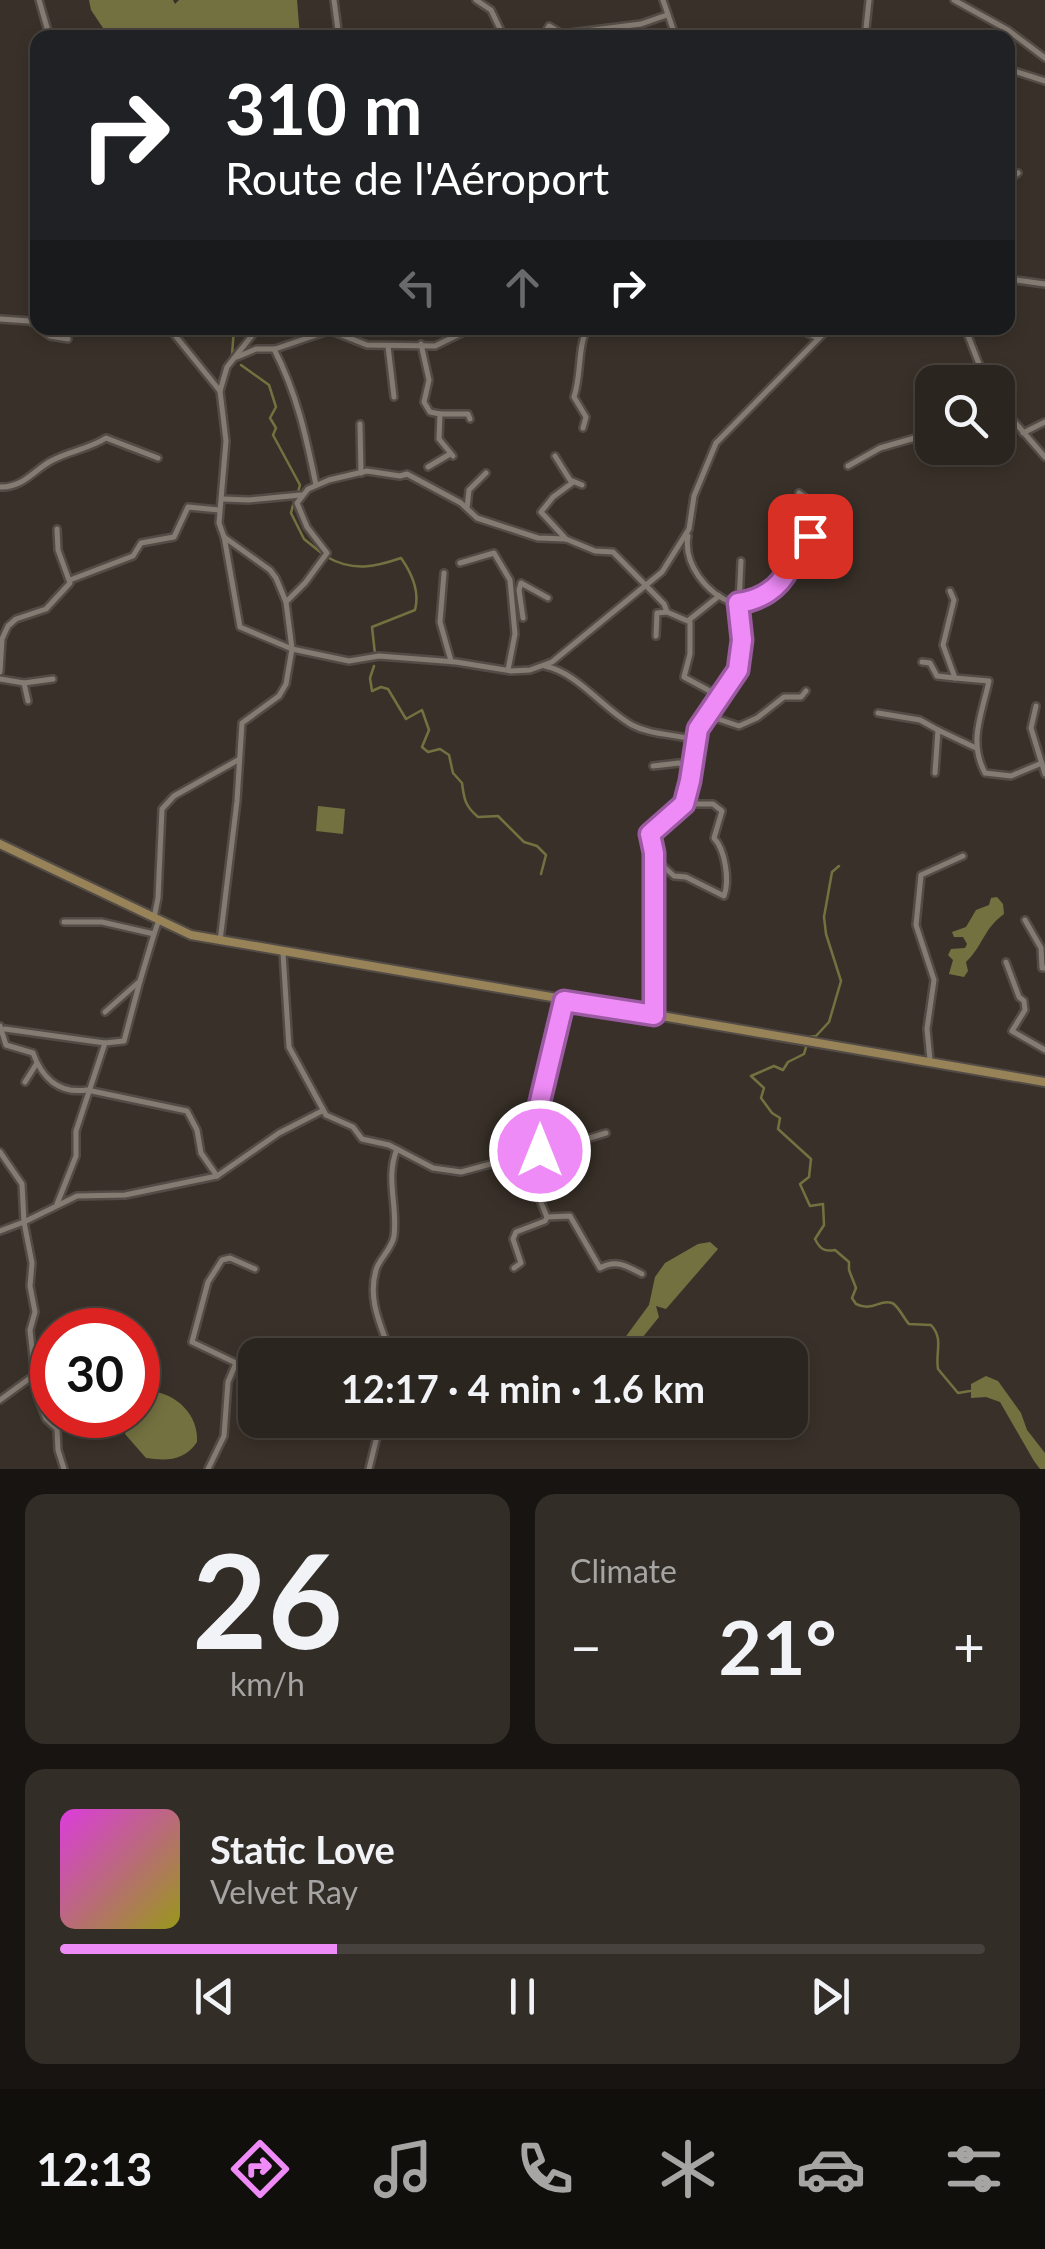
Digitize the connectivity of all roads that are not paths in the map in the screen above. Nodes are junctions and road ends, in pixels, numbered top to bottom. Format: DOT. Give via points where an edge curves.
graph roads {
  1 [pos="39,0"];
  2 [pos="334,0"];
  3 [pos="476,0"];
  4 [pos="663,0"];
  5 [pos="869,0"];
  6 [pos="954,0"];
  7 [pos="666,14"];
  8 [pos="48,30"];
  9 [pos="338,30"];
  10 [pos="501,30"];
  11 [pos="594,30"];
  12 [pos="673,30"];
  13 [pos="866,30"];
  14 [pos="1008,30"];
  15 [pos="1015,35"];
  16 [pos="1045,58"];
  17 [pos="1015,72"];
  18 [pos="1045,82"];
  19 [pos="1018,173"];
  20 [pos="1015,175"];
  21 [pos="1015,280"];
  22 [pos="1045,284"];
  23 [pos="0,319"];
  24 [pos="30,322"];
  25 [pos="49,335"];
  26 [pos="176,335"];
  27 [pos="252,335"];
  28 [pos="313,335"];
  29 [pos="341,335"];
  30 [pos="459,335"];
  31 [pos="584,335"];
  32 [pos="811,335"];
  33 [pos="821,335"];
  34 [pos="968,335"];
  35 [pos="818,338"];
  36 [pos="68,339"];
  37 [pos="421,344"];
  38 [pos="388,346"];
  39 [pos="274,349"];
  40 [pos="237,357"];
  41 [pos="979,365"];
  42 [pos="220,391"];
  43 [pos="394,397"];
  44 [pos="440,414"];
  45 [pos="470,419"];
  46 [pos="1045,422"];
  47 [pos="1015,423"];
  48 [pos="360,424"];
  49 [pos="583,428"];
  50 [pos="1023,432"];
  51 [pos="915,440"];
  52 [pos="555,456"];
  53 [pos="1045,457"];
  54 [pos="158,458"];
  55 [pos="848,466"];
  56 [pos="428,467"];
  57 [pos="361,473"];
  58 [pos="486,473"];
  59 [pos="572,482"];
  60 [pos="582,485"];
  61 [pos="316,486"];
  62 [pos="0,487"];
  63 [pos="799,492"];
  64 [pos="301,495"];
  65 [pos="223,499"];
  66 [pos="467,508"];
  67 [pos="220,510"];
  68 [pos="689,528"];
  69 [pos="58,530"];
  70 [pos="224,536"];
  71 [pos="566,539"];
  72 [pos="742,561"];
  73 [pos="460,563"];
  74 [pos="444,573"];
  75 [pos="70,580"];
  76 [pos="510,587"];
  77 [pos="644,587"];
  78 [pos="519,590"];
  79 [pos="950,590"];
  80 [pos="719,596"];
  81 [pos="548,598"];
  82 [pos="286,602"];
  83 [pos="738,603"];
  84 [pos="667,612"];
  85 [pos="523,618"];
  86 [pos="689,620"];
  87 [pos="656,636"];
  88 [pos="292,649"];
  89 [pos="451,661"];
  90 [pos="922,662"];
  91 [pos="542,665"];
  92 [pos="508,670"];
  93 [pos="0,676"];
  94 [pos="955,678"];
  95 [pos="54,679"];
  96 [pos="24,683"];
  97 [pos="806,690"];
  98 [pos="718,696"];
  99 [pos="28,701"];
  100 [pos="1036,706"];
  101 [pos="878,713"];
  102 [pos="706,715"];
  103 [pos="938,730"];
  104 [pos="695,740"];
  105 [pos="1042,747"];
  106 [pos="976,748"];
  107 [pos="238,760"];
  108 [pos="1042,763"];
  109 [pos="653,766"];
  110 [pos="692,769"];
  111 [pos="935,773"];
  112 [pos="1045,774"];
  113 [pos="684,804"];
  114 [pos="0,844"];
  115 [pos="654,855"];
  116 [pos="963,856"];
  117 [pos="156,919"];
  118 [pos="1025,920"];
  119 [pos="64,922"];
  120 [pos="154,934"];
  121 [pos="220,941"];
  122 [pos="283,953"];
  123 [pos="1006,962"];
  124 [pos="1045,968"];
  125 [pos="140,981"];
  126 [pos="564,1005"];
  127 [pos="105,1012"];
  128 [pos="654,1015"];
  129 [pos="2,1027"];
  130 [pos="106,1044"];
  131 [pos="1045,1050"];
  132 [pos="37,1063"];
  133 [pos="931,1064"];
  134 [pos="25,1082"];
  135 [pos="1045,1082"];
  136 [pos="87,1090"];
  137 [pos="322,1110"];
  138 [pos="606,1133"];
  139 [pos="397,1149"];
  140 [pos="540,1151"];
  141 [pos="0,1152"];
  142 [pos="548,1152"];
  143 [pos="218,1176"];
  144 [pos="57,1204"];
  145 [pos="546,1218"];
  146 [pos="24,1222"];
  147 [pos="0,1231"];
  148 [pos="514,1268"];
  149 [pos="255,1269"];
  150 [pos="642,1274"];
  151 [pos="35,1308"];
  152 [pos="385,1338"];
  153 [pos="30,1378"];
  154 [pos="0,1400"];
  155 [pos="57,1438"];
  156 [pos="376,1438"];
  157 [pos="64,1469"];
  158 [pos="208,1469"];
  159 [pos="369,1469"];
  1 -- 8 [label="street"];
  2 -- 9 [label="street"];
  3 -- 10 [label="street" via="491,10"];
  4 -- 7 [label="street"];
  5 -- 13 [label="street"];
  6 -- 14 [label="street"];
  7 -- 11 [label="street"];
  7 -- 12 [label="street"];
  15 -- 16 [label="street"];
  17 -- 18 [label="street"];
  19 -- 20 [label="street"];
  21 -- 22 [label="street"];
  23 -- 24 [label="street"];
  25 -- 36 [label="street"];
  26 -- 42 [label="street"];
  27 -- 40 [label="street"];
  28 -- 39 [label="street"];
  29 -- 38 [label="street"];
  30 -- 37 [label="street" via="435,346"];
  31 -- 49 [label="street" via="574,397 586,418"];
  32 -- 35 [label="street"];
  33 -- 35 [label="street"];
  34 -- 41 [label="street"];
  35 -- 68 [label="street" via="716,443"];
  37 -- 38 [label="street"];
  37 -- 44 [label="street" via="428,380 424,402"];
  38 -- 43 [label="street"];
  39 -- 40 [label="street"];
  39 -- 61 [label="street" via="297,402"];
  40 -- 42 [label="street"];
  42 -- 65 [label="street"];
  44 -- 45 [label="street"];
  44 -- 56 [label="street" via="440,439 452,455"];
  46 -- 50 [label="street"];
  47 -- 50 [label="street"];
  48 -- 57 [label="street"];
  50 -- 53 [label="street"];
  51 -- 55 [label="street" via="880,448"];
  52 -- 59 [label="street"];
  54 -- 62 [label="street" via="106,438"];
  57 -- 61 [label="street"];
  57 -- 66 [label="street" via="407,474"];
  58 -- 66 [label="street" via="469,490"];
  59 -- 60 [label="street"];
  59 -- 71 [label="street" via="542,512"];
  61 -- 64 [label="street"];
  63 -- 83 [label="street" via="821,509 826,524 798,543 786,574 765,598"];
  64 -- 65 [label="street"];
  64 -- 82 [label="street" via="297,502 307,527 327,553"];
  65 -- 67 [label="street"];
  66 -- 71 [label="street" via="477,518 538,538"];
  67 -- 70 [label="street"];
  67 -- 75 [label="street" via="188,507 174,537 141,543 133,556"];
  68 -- 77 [label="street" via="662,572"];
  68 -- 80 [label="street" via="688,560"];
  69 -- 75 [label="street"];
  70 -- 82 [label="street" via="270,570"];
  70 -- 88 [label="street" via="240,626"];
  71 -- 77 [label="street" via="613,552"];
  72 -- 83 [label="street"];
  73 -- 76 [label="street" via="494,554"];
  74 -- 89 [label="street" via="440,622"];
  75 -- 93 [label="street" via="46,609 8,626"];
  76 -- 78 [label="street"];
  76 -- 92 [label="street" via="515,634"];
  77 -- 84 [label="street"];
  77 -- 91 [label="street"];
  78 -- 81 [label="street" via="521,583"];
  78 -- 85 [label="street"];
  79 -- 94 [label="street" via="954,600 943,644"];
  80 -- 83 [label="street"];
  80 -- 86 [label="street"];
  82 -- 88 [label="street"];
  83 -- 98 [label="street" via="742,657"];
  84 -- 86 [label="street"];
  84 -- 87 [label="street" via="657,613"];
  86 -- 98 [label="street" via="684,677"];
  88 -- 89 [label="street" via="349,661"];
  88 -- 107 [label="street" via="279,696 242,723"];
  89 -- 92 [label="street"];
  90 -- 94 [label="street" via="937,676"];
  91 -- 92 [label="street"];
  91 -- 104 [label="street" via="569,674 635,726"];
  93 -- 96 [label="street"];
  94 -- 106 [label="street" via="990,681"];
  95 -- 96 [label="street"];
  96 -- 99 [label="street"];
  97 -- 102 [label="street" via="738,726"];
  98 -- 102 [label="street"];
  100 -- 105 [label="street" via="1032,728"];
  101 -- 103 [label="street"];
  102 -- 104 [label="street"];
  103 -- 106 [label="street"];
  103 -- 111 [label="street"];
  104 -- 110 [label="street"];
  105 -- 108 [label="street"];
  106 -- 108 [label="street" via="985,773 1010,776"];
  107 -- 117 [label="street" via="162,809"];
  107 -- 121 [label="street"];
  108 -- 112 [label="street"];
  109 -- 110 [label="street"];
  110 -- 113 [label="street"];
  113 -- 115 [label="street" via="650,834"];
  113 -- 115 [label="street" via="713,804 722,811 714,838 722,848 724,896 674,876"];
  114 -- 117 [label="main road"];
  115 -- 128 [label="street"];
  116 -- 133 [label="street" via="921,874 916,926 934,980 927,1029"];
  117 -- 120 [label="street"];
  117 -- 121 [label="main road"];
  118 -- 124 [label="street"];
  119 -- 120 [label="street" via="102,922"];
  120 -- 125 [label="street"];
  121 -- 122 [label="main road"];
  122 -- 126 [label="main road"];
  122 -- 137 [label="street" via="288,1046"];
  123 -- 131 [label="street" via="1025,1010 1012,1031"];
  125 -- 127 [label="street"];
  125 -- 130 [label="street" via="124,1041"];
  126 -- 128 [label="main road"];
  126 -- 140 [label="street" via="536,1118"];
  128 -- 133 [label="main road"];
  129 -- 130 [label="street"];
  129 -- 132 [label="street" via="6,1045 33,1053"];
  130 -- 136 [label="street"];
  132 -- 134 [label="street"];
  132 -- 136 [label="street" via="60,1087"];
  133 -- 135 [label="main road"];
  136 -- 143 [label="street" via="187,1111 200,1153"];
  136 -- 144 [label="street" via="76,1156"];
  137 -- 139 [label="street" via="354,1127 362,1139"];
  137 -- 143 [label="street"];
  138 -- 142 [label="street"];
  139 -- 140 [label="street" via="433,1168 461,1172"];
  139 -- 152 [label="street" via="394,1236 377,1266 373,1300"];
  140 -- 142 [label="street"];
  141 -- 146 [label="street" via="22,1184"];
  142 -- 145 [label="street" via="537,1192"];
  143 -- 144 [label="street"];
  144 -- 146 [label="street"];
  145 -- 148 [label="street" via="516,1232 521,1263"];
  145 -- 150 [label="street" via="570,1216 600,1268 618,1263"];
  146 -- 147 [label="street"];
  146 -- 151 [label="street"];
  149 -- 158 [label="street" via="222,1260 208,1282 192,1342 236,1363 224,1436"];
  153 -- 154 [label="street"];
  155 -- 157 [label="street"];
  156 -- 159 [label="street"];
}
